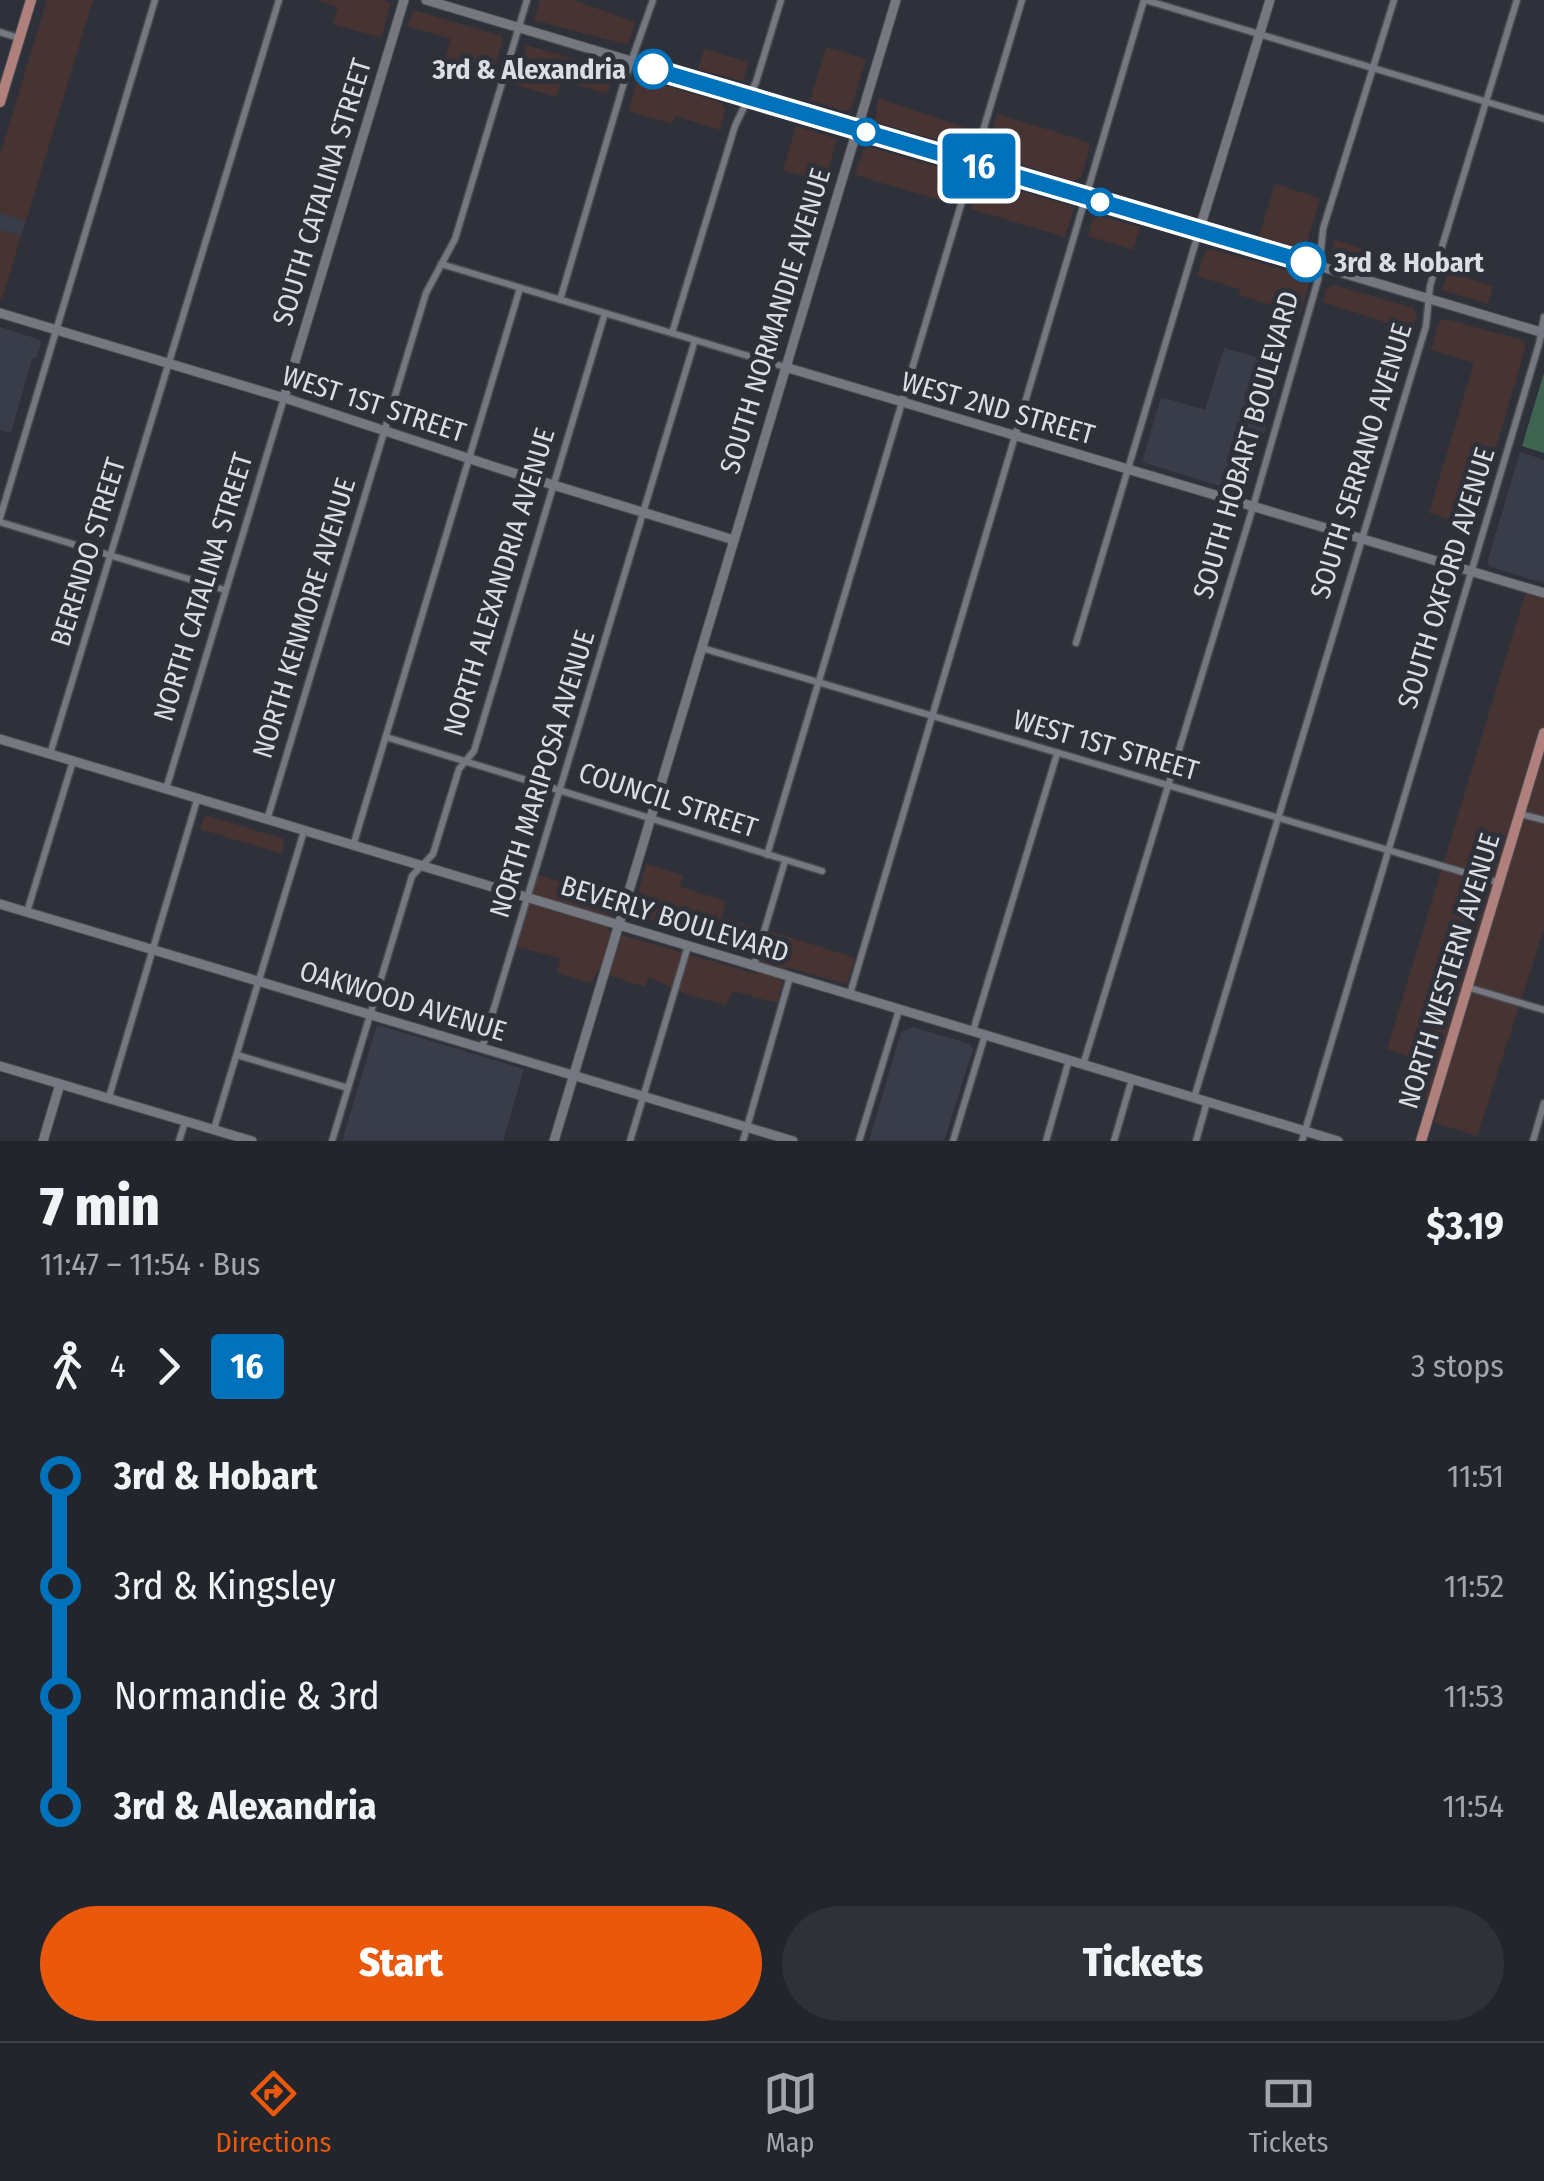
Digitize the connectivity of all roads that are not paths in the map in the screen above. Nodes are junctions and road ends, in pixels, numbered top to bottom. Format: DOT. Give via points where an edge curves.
graph roads {
  1 [pos="30,0"];
  2 [pos="156,0"];
  3 [pos="278,0"];
  4 [pos="404,0"];
  5 [pos="426,0"];
  6 [pos="527,0"];
  7 [pos="653,0"];
  8 [pos="781,0"];
  9 [pos="896,0"];
  10 [pos="1022,0"];
  11 [pos="1144,0"];
  12 [pos="1270,0"];
  13 [pos="1394,0"];
  14 [pos="1517,0"];
  15 [pos="518,28"];
  16 [pos="0,32"];
  17 [pos="1260,34"];
  18 [pos="20,38"];
  19 [pos="632,62"];
  20 [pos="1374,68"];
  21 [pos="748,97"];
  22 [pos="1487,101"];
  23 [pos="0,102"];
  24 [pos="1544,118"];
  25 [pos="856,129"];
  26 [pos="972,164"];
  27 [pos="1086,197"];
  28 [pos="1199,231"];
  29 [pos="440,264"];
  30 [pos="1319,266"];
  31 [pos="520,288"];
  32 [pos="1429,299"];
  33 [pos="560,300"];
  34 [pos="0,313"];
  35 [pos="604,313"];
  36 [pos="1544,317"];
  37 [pos="57,330"];
  38 [pos="1542,333"];
  39 [pos="672,334"];
  40 [pos="695,340"];
  41 [pos="169,363"];
  42 [pos="785,367"];
  43 [pos="284,398"];
  44 [pos="900,403"];
  45 [pos="385,430"];
  46 [pos="1016,436"];
  47 [pos="469,458"];
  48 [pos="1128,469"];
  49 [pos="553,485"];
  50 [pos="1253,506"];
  51 [pos="643,512"];
  52 [pos="0,520"];
  53 [pos="734,540"];
  54 [pos="1362,540"];
  55 [pos="110,555"];
  56 [pos="1471,572"];
  57 [pos="225,590"];
  58 [pos="1544,593"];
  59 [pos="1076,644"];
  60 [pos="702,648"];
  61 [pos="818,682"];
  62 [pos="932,717"];
  63 [pos="1544,733"];
  64 [pos="386,737"];
  65 [pos="0,739"];
  66 [pos="50,754"];
  67 [pos="1058,754"];
  68 [pos="465,760"];
  69 [pos="72,761"];
  70 [pos="1168,786"];
  71 [pos="560,789"];
  72 [pos="166,790"];
  73 [pos="198,800"];
  74 [pos="1520,814"];
  75 [pos="650,818"];
  76 [pos="1277,819"];
  77 [pos="267,820"];
  78 [pos="1544,820"];
  79 [pos="304,831"];
  80 [pos="354,846"];
  81 [pos="1388,852"];
  82 [pos="767,856"];
  83 [pos="785,861"];
  84 [pos="422,867"];
  85 [pos="822,871"];
  86 [pos="1500,883"];
  87 [pos="528,898"];
  88 [pos="0,904"];
  89 [pos="26,912"];
  90 [pos="618,926"];
  91 [pos="688,946"];
  92 [pos="152,949"];
  93 [pos="754,966"];
  94 [pos="790,977"];
  95 [pos="258,981"];
  96 [pos="1468,987"];
  97 [pos="850,994"];
  98 [pos="899,1010"];
  99 [pos="1544,1010"];
  100 [pos="369,1014"];
  101 [pos="973,1031"];
  102 [pos="985,1035"];
  103 [pos="482,1048"];
  104 [pos="237,1055"];
  105 [pos="1069,1060"];
  106 [pos="1084,1064"];
  107 [pos="0,1066"];
  108 [pos="573,1075"];
  109 [pos="1132,1079"];
  110 [pos="60,1084"];
  111 [pos="348,1088"];
  112 [pos="644,1096"];
  113 [pos="109,1098"];
  114 [pos="1194,1098"];
  115 [pos="1207,1102"];
  116 [pos="1544,1103"];
  117 [pos="186,1120"];
  118 [pos="747,1128"];
  119 [pos="214,1130"];
  120 [pos="1303,1136"];
  121 [pos="43,1141"];
  122 [pos="180,1141"];
  123 [pos="252,1141"];
  124 [pos="332,1141"];
  125 [pos="554,1141"];
  126 [pos="630,1141"];
  127 [pos="743,1141"];
  128 [pos="793,1141"];
  129 [pos="859,1141"];
  130 [pos="953,1141"];
  131 [pos="1046,1141"];
  132 [pos="1114,1141"];
  133 [pos="1196,1141"];
  134 [pos="1338,1141"];
  135 [pos="1421,1141"];
  136 [pos="1532,1141"];
  1 -- 18 [label="main road"];
  2 -- 37 [label="street"];
  3 -- 41 [label="street, BERENDO STREET"];
  4 -- 43 [label="main road, SOUTH CATALINA STREET"];
  5 -- 15 [label="main road"];
  6 -- 15 [label="street, NORTH KENMORE AVENUE"];
  7 -- 19 [label="street"];
  8 -- 21 [label="street"];
  9 -- 25 [label="main road, SOUTH NORMANDIE AVENUE"];
  10 -- 26 [label="street"];
  11 -- 17 [label="street"];
  11 -- 27 [label="street"];
  12 -- 17 [label="main road"];
  13 -- 20 [label="street, SOUTH HOBART BOULEVARD"];
  14 -- 22 [label="street, SOUTH SERRANO AVENUE"];
  15 -- 19 [label="main road"];
  15 -- 29 [label="street, NORTH KENMORE AVENUE" via="455,238"];
  16 -- 18 [label="street"];
  17 -- 20 [label="street"];
  17 -- 28 [label="main road"];
  18 -- 23 [label="main road"];
  19 -- 21 [label="main road"];
  19 -- 33 [label="street"];
  20 -- 22 [label="street"];
  20 -- 30 [label="street, SOUTH HOBART BOULEVARD" via="1324,229"];
  21 -- 25 [label="main road"];
  21 -- 39 [label="street"];
  22 -- 24 [label="street"];
  22 -- 32 [label="street, SOUTH SERRANO AVENUE"];
  25 -- 26 [label="main road"];
  25 -- 42 [label="main road, SOUTH NORMANDIE AVENUE"];
  26 -- 27 [label="main road"];
  26 -- 44 [label="street"];
  27 -- 28 [label="main road"];
  27 -- 46 [label="street"];
  28 -- 30 [label="main road"];
  28 -- 48 [label="street"];
  29 -- 31 [label="street, WEST 2ND STREET"];
  29 -- 45 [label="street, NORTH KENMORE AVENUE"];
  30 -- 32 [label="main road"];
  30 -- 50 [label="street, SOUTH HOBART BOULEVARD"];
  31 -- 33 [label="street, WEST 2ND STREET"];
  31 -- 47 [label="street"];
  32 -- 38 [label="main road"];
  32 -- 54 [label="street, SOUTH SERRANO AVENUE"];
  33 -- 35 [label="street, WEST 2ND STREET"];
  34 -- 37 [label="main road, WEST 1ST STREET"];
  35 -- 39 [label="street, WEST 2ND STREET"];
  35 -- 49 [label="street, NORTH ALEXANDRIA AVENUE"];
  36 -- 38 [label="street, SOUTH OXFORD AVENUE"];
  37 -- 41 [label="main road, WEST 1ST STREET"];
  37 -- 52 [label="street"];
  38 -- 56 [label="street, SOUTH OXFORD AVENUE"];
  39 -- 40 [label="street, WEST 2ND STREET"];
  40 -- 42 [label="street, WEST 2ND STREET"];
  40 -- 51 [label="street, NORTH MARIPOSA AVENUE"];
  41 -- 43 [label="main road, WEST 1ST STREET"];
  41 -- 55 [label="street, BERENDO STREET"];
  42 -- 44 [label="main road, WEST 2ND STREET"];
  42 -- 53 [label="main road, SOUTH NORMANDIE AVENUE"];
  43 -- 45 [label="main road, WEST 1ST STREET"];
  43 -- 57 [label="street, NORTH CATALINA STREET"];
  44 -- 46 [label="main road, WEST 2ND STREET"];
  44 -- 61 [label="street"];
  45 -- 47 [label="main road, WEST 1ST STREET"];
  45 -- 77 [label="street, NORTH KENMORE AVENUE"];
  46 -- 48 [label="main road, WEST 2ND STREET"];
  46 -- 62 [label="street"];
  47 -- 49 [label="main road, WEST 1ST STREET"];
  47 -- 64 [label="street"];
  48 -- 50 [label="main road, WEST 2ND STREET"];
  48 -- 59 [label="street"];
  49 -- 51 [label="main road, WEST 1ST STREET"];
  49 -- 68 [label="street, NORTH ALEXANDRIA AVENUE" via="474,751"];
  50 -- 54 [label="main road, WEST 2ND STREET"];
  50 -- 70 [label="street, SOUTH HOBART BOULEVARD"];
  51 -- 53 [label="main road, WEST 1ST STREET"];
  51 -- 71 [label="street, NORTH MARIPOSA AVENUE"];
  52 -- 55 [label="street"];
  53 -- 60 [label="main road, SOUTH NORMANDIE AVENUE"];
  54 -- 56 [label="main road, WEST 2ND STREET"];
  54 -- 76 [label="street, SOUTH SERRANO AVENUE"];
  55 -- 57 [label="street"];
  55 -- 66 [label="street, BERENDO STREET"];
  56 -- 58 [label="main road, WEST 2ND STREET"];
  56 -- 81 [label="street, SOUTH OXFORD AVENUE"];
  57 -- 72 [label="street, NORTH CATALINA STREET"];
  60 -- 61 [label="street, WEST 1ST STREET"];
  60 -- 75 [label="main road, SOUTH NORMANDIE AVENUE"];
  61 -- 62 [label="street, WEST 1ST STREET"];
  61 -- 82 [label="street"];
  62 -- 67 [label="street, WEST 1ST STREET"];
  62 -- 97 [label="street"];
  63 -- 74 [label="main road, NORTH WESTERN AVENUE"];
  64 -- 68 [label="street, COUNCIL STREET"];
  64 -- 80 [label="street"];
  65 -- 66 [label="main road, BEVERLY BOULEVARD"];
  66 -- 69 [label="main road, BEVERLY BOULEVARD"];
  67 -- 70 [label="street, WEST 1ST STREET"];
  67 -- 101 [label="street"];
  68 -- 71 [label="street, COUNCIL STREET"];
  68 -- 84 [label="street, NORTH ALEXANDRIA AVENUE" via="433,854"];
  69 -- 72 [label="main road, BEVERLY BOULEVARD"];
  69 -- 89 [label="street"];
  70 -- 76 [label="street, WEST 1ST STREET"];
  70 -- 106 [label="street, SOUTH HOBART BOULEVARD"];
  71 -- 75 [label="street, COUNCIL STREET"];
  71 -- 87 [label="street, NORTH MARIPOSA AVENUE"];
  72 -- 73 [label="main road, BEVERLY BOULEVARD"];
  73 -- 77 [label="main road, BEVERLY BOULEVARD"];
  73 -- 92 [label="street"];
  74 -- 78 [label="street"];
  74 -- 86 [label="main road, NORTH WESTERN AVENUE"];
  75 -- 82 [label="street, COUNCIL STREET"];
  75 -- 90 [label="main road, SOUTH NORMANDIE AVENUE"];
  76 -- 81 [label="street, WEST 1ST STREET"];
  76 -- 114 [label="street, SOUTH SERRANO AVENUE"];
  77 -- 79 [label="main road, BEVERLY BOULEVARD"];
  79 -- 80 [label="main road, BEVERLY BOULEVARD"];
  79 -- 95 [label="street"];
  80 -- 84 [label="main road, BEVERLY BOULEVARD"];
  81 -- 86 [label="street, WEST 1ST STREET"];
  81 -- 120 [label="street, SOUTH OXFORD AVENUE"];
  82 -- 83 [label="street, COUNCIL STREET"];
  83 -- 85 [label="street, COUNCIL STREET"];
  83 -- 93 [label="street"];
  84 -- 87 [label="main road, BEVERLY BOULEVARD"];
  84 -- 100 [label="street, NORTH ALEXANDRIA AVENUE" via="412,876"];
  86 -- 96 [label="main road, NORTH WESTERN AVENUE"];
  87 -- 90 [label="main road, BEVERLY BOULEVARD"];
  87 -- 103 [label="street, NORTH MARIPOSA AVENUE"];
  88 -- 89 [label="main road, OAKWOOD AVENUE"];
  89 -- 92 [label="main road, OAKWOOD AVENUE"];
  90 -- 91 [label="main road, BEVERLY BOULEVARD"];
  90 -- 108 [label="main road, SOUTH NORMANDIE AVENUE"];
  91 -- 93 [label="main road, BEVERLY BOULEVARD"];
  91 -- 112 [label="street"];
  92 -- 95 [label="main road, OAKWOOD AVENUE"];
  92 -- 113 [label="street"];
  93 -- 94 [label="main road, BEVERLY BOULEVARD"];
  94 -- 97 [label="main road, BEVERLY BOULEVARD"];
  94 -- 118 [label="street"];
  95 -- 100 [label="main road, OAKWOOD AVENUE"];
  95 -- 104 [label="street"];
  96 -- 99 [label="street"];
  96 -- 135 [label="main road, NORTH WESTERN AVENUE"];
  97 -- 98 [label="main road, BEVERLY BOULEVARD"];
  98 -- 101 [label="main road, BEVERLY BOULEVARD"];
  98 -- 129 [label="street"];
  100 -- 103 [label="main road, OAKWOOD AVENUE"];
  100 -- 111 [label="street, NORTH ALEXANDRIA AVENUE"];
  101 -- 102 [label="main road, BEVERLY BOULEVARD"];
  102 -- 105 [label="main road, BEVERLY BOULEVARD"];
  102 -- 130 [label="street"];
  103 -- 108 [label="main road, OAKWOOD AVENUE"];
  104 -- 111 [label="street"];
  104 -- 119 [label="street"];
  105 -- 106 [label="main road, BEVERLY BOULEVARD"];
  105 -- 131 [label="street"];
  106 -- 109 [label="main road, BEVERLY BOULEVARD"];
  107 -- 110 [label="main road"];
  108 -- 112 [label="main road, OAKWOOD AVENUE"];
  108 -- 125 [label="main road, SOUTH NORMANDIE AVENUE"];
  109 -- 114 [label="main road, BEVERLY BOULEVARD"];
  109 -- 132 [label="street"];
  110 -- 113 [label="main road"];
  110 -- 121 [label="main road"];
  111 -- 124 [label="street, NORTH ALEXANDRIA AVENUE"];
  112 -- 118 [label="main road, OAKWOOD AVENUE"];
  112 -- 126 [label="street"];
  113 -- 117 [label="main road"];
  114 -- 115 [label="main road, BEVERLY BOULEVARD"];
  115 -- 120 [label="main road, BEVERLY BOULEVARD"];
  115 -- 133 [label="street"];
  116 -- 136 [label="street"];
  117 -- 119 [label="main road"];
  117 -- 122 [label="street"];
  118 -- 127 [label="street"];
  118 -- 128 [label="main road, OAKWOOD AVENUE"];
  119 -- 123 [label="main road"];
  120 -- 134 [label="main road, BEVERLY BOULEVARD"];
}
